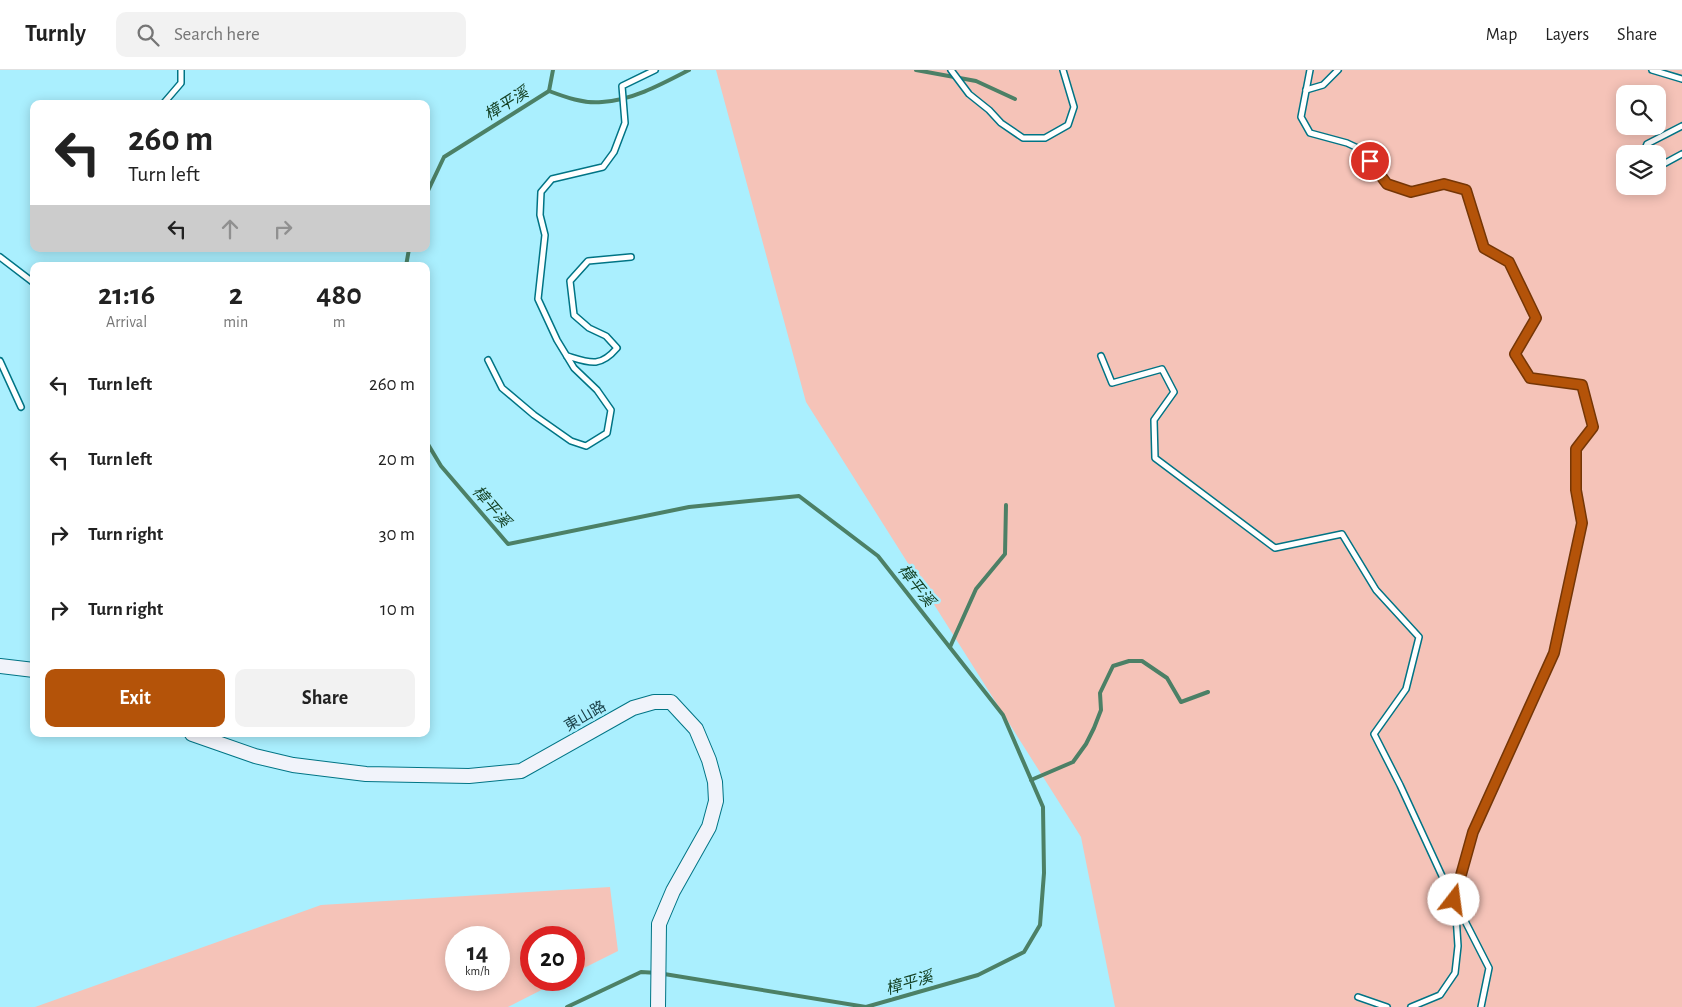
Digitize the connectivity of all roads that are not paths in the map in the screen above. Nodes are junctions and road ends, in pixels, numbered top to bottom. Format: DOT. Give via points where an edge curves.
graph roads {
  1 [pos="181,70"];
  2 [pos="655,70"];
  3 [pos="951,70"];
  4 [pos="1063,70"];
  5 [pos="1310,70"];
  6 [pos="1338,70"];
  7 [pos="1652,70"];
  8 [pos="1682,79"];
  9 [pos="1306,90"];
  10 [pos="167,100"];
  11 [pos="1682,126"];
  12 [pos="1647,145"];
  13 [pos="1682,154"];
  14 [pos="1666,163"];
  15 [pos="0,257"];
  16 [pos="631,257"];
  17 [pos="30,280"];
  18 [pos="567,356"];
  19 [pos="1101,356"];
  20 [pos="488,360"];
  21 [pos="0,361"];
  22 [pos="21,407"];
  23 [pos="0,666"];
  24 [pos="30,670"];
  25 [pos="201,737"];
  26 [pos="1454,900"];
  27 [pos="1358,997"];
  28 [pos="658,1003"];
  29 [pos="1387,1007"];
  30 [pos="1411,1007"];
  31 [pos="1481,1007"];
  1 -- 10 [label="lane" via="182,83"];
  2 -- 18 [label="lane" via="622,86 625,123 614,152 603,167 552,179 540,192 540,214 545,235 538,299"];
  3 -- 4 [label="lane" via="969,94 1023,138 1045,138 1068,125 1074,107"];
  5 -- 9 [label="lane"];
  6 -- 9 [label="lane" via="1323,85"];
  7 -- 8 [label="lane"];
  9 -- 26 [label="lane" via="1301,117 1310,133 1362,150 1387,184 1411,192 1444,184 1466,190 1484,248 1509,262 1536,318 1515,354 1530,378 1582,385 1593,427 1576,449 1576,490 1582,523 1554,653 1473,832"];
  11 -- 12 [label="lane"];
  13 -- 14 [label="lane"];
  15 -- 17 [label="lane"];
  16 -- 18 [label="lane" via="588,261 570,281 574,315 589,328 606,336 617,348 608,359 592,364"];
  18 -- 20 [label="lane" via="611,410 607,432 586,446 571,441 502,388"];
  19 -- 26 [label="lane" via="1112,383 1162,369 1174,392 1154,420 1156,458 1275,548 1342,534 1376,590 1419,637 1406,689 1374,734"];
  21 -- 22 [label="lane"];
  23 -- 24 [label="street"];
  25 -- 28 [label="street, 東山路" via="293,765 366,774 469,776 521,771 633,708 654,702 671,702 696,729 711,767 716,801 709,827 673,891 658,930"];
  26 -- 30 [label="lane" via="1458,946 1455,973 1440,995"];
  26 -- 31 [label="lane" via="1489,968"];
  27 -- 29 [label="lane"];
}
